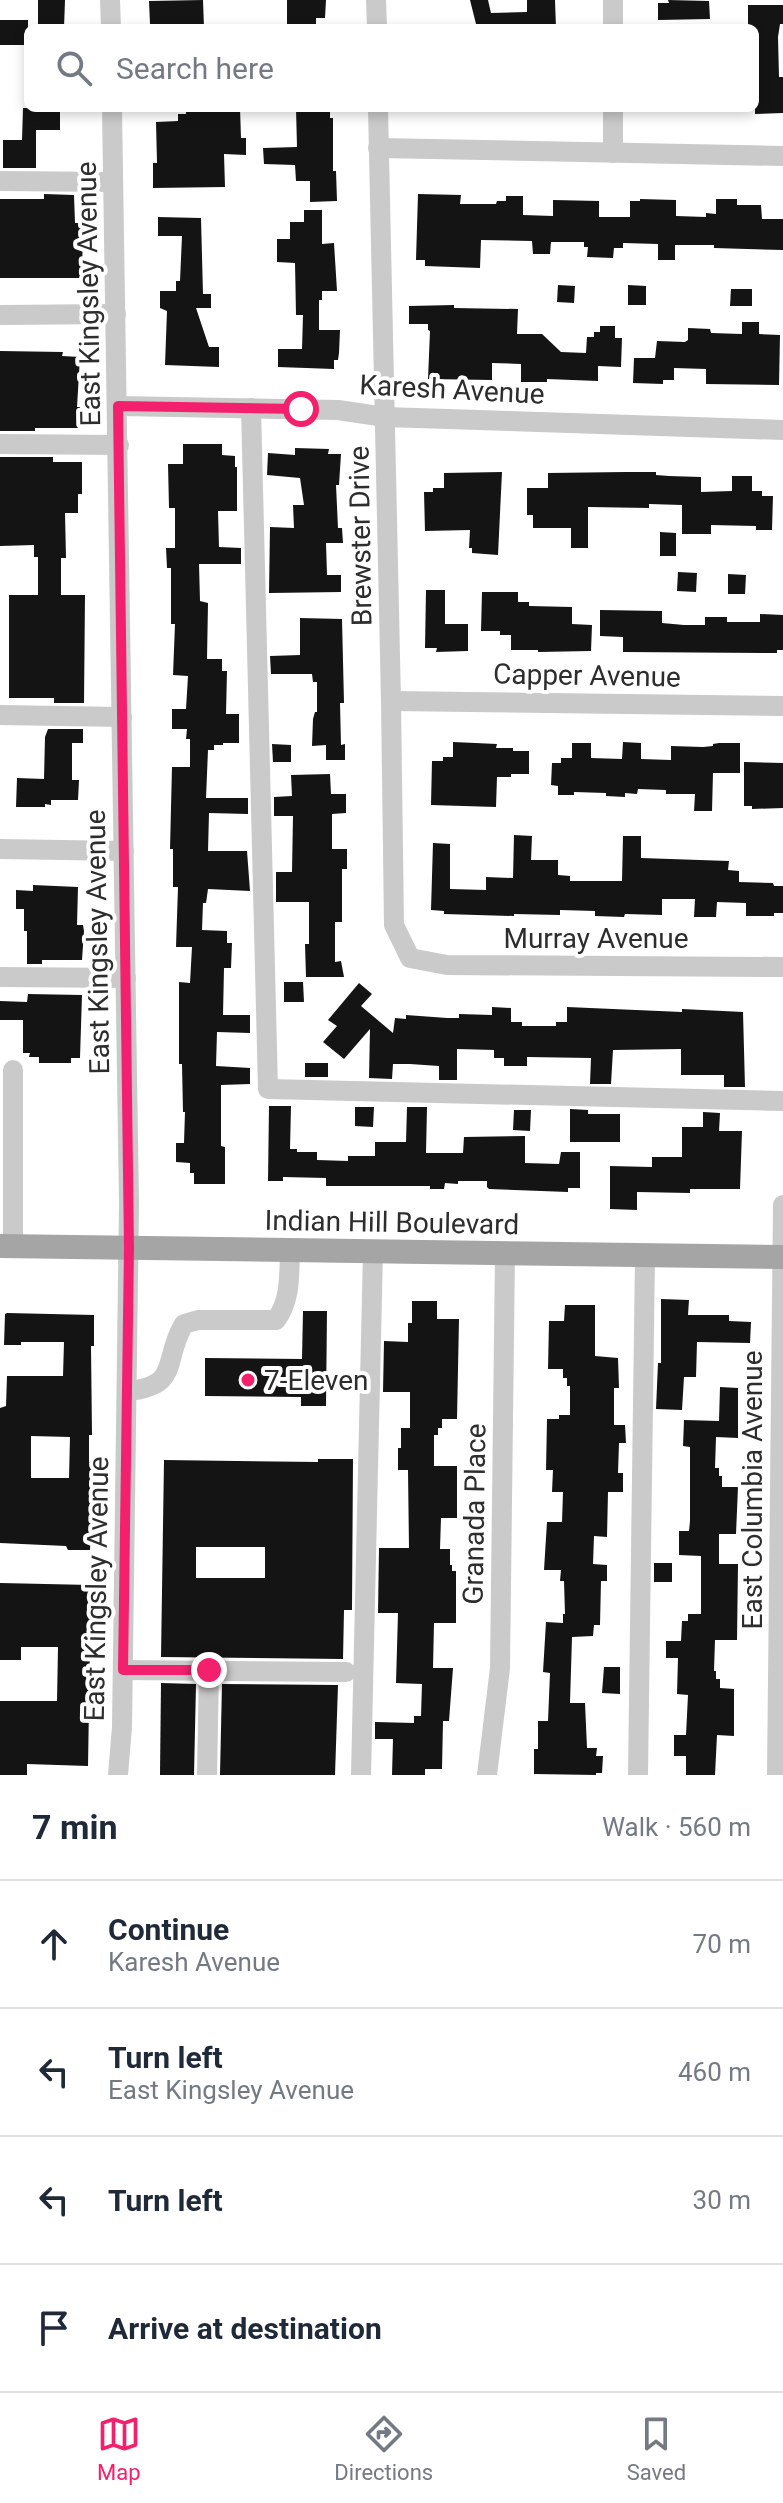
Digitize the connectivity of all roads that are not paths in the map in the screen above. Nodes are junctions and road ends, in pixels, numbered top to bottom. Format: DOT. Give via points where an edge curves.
graph roads {
  1 [pos="110,0"];
  2 [pos="376,0"];
  3 [pos="613,0"];
  4 [pos="111,24"];
  5 [pos="377,24"];
  6 [pos="613,24"];
  7 [pos="112,112"];
  8 [pos="378,112"];
  9 [pos="613,112"];
  10 [pos="378,148"];
  11 [pos="613,153"];
  12 [pos="783,156"];
  13 [pos="0,181"];
  14 [pos="113,182"];
  15 [pos="116,314"];
  16 [pos="0,315"];
  17 [pos="118,406"];
  18 [pos="251,408"];
  19 [pos="385,417"];
  20 [pos="783,430"];
  21 [pos="0,444"];
  22 [pos="119,445"];
  23 [pos="391,701"];
  24 [pos="783,706"];
  25 [pos="0,715"];
  26 [pos="122,717"];
  27 [pos="0,849"];
  28 [pos="124,851"];
  29 [pos="410,958"];
  30 [pos="783,967"];
  31 [pos="0,977"];
  32 [pos="126,978"];
  33 [pos="13,1070"];
  34 [pos="783,1101"];
  35 [pos="783,1205"];
  36 [pos="7,1246"];
  37 [pos="129,1248"];
  38 [pos="290,1250"];
  39 [pos="373,1251"];
  40 [pos="505,1253"];
  41 [pos="645,1255"];
  42 [pos="782,1257"];
  43 [pos="127,1391"];
  44 [pos="782,1530"];
  45 [pos="123,1670"];
  46 [pos="209,1670"];
  47 [pos="346,1672"];
  48 [pos="118,1775"];
  49 [pos="207,1775"];
  50 [pos="361,1775"];
  51 [pos="487,1775"];
  52 [pos="638,1775"];
  53 [pos="777,1775"];
  1 -- 4 [label="street"];
  2 -- 5 [label="street"];
  3 -- 6 [label="street"];
  7 -- 14 [label="street, East Kingsley Avenue"];
  8 -- 10 [label="street, Brewster Drive"];
  9 -- 11 [label="street"];
  10 -- 11 [label="street"];
  10 -- 19 [label="street, Brewster Drive"];
  11 -- 12 [label="street"];
  13 -- 14 [label="street"];
  14 -- 15 [label="street, East Kingsley Avenue"];
  15 -- 16 [label="street"];
  15 -- 17 [label="street, East Kingsley Avenue"];
  17 -- 18 [label="street, Karesh Avenue"];
  17 -- 22 [label="street, East Kingsley Avenue"];
  18 -- 19 [label="street, Karesh Avenue"];
  18 -- 34 [label="street" via="268,1089"];
  19 -- 20 [label="street, Karesh Avenue"];
  19 -- 23 [label="street, Brewster Drive"];
  21 -- 22 [label="street"];
  22 -- 26 [label="street, East Kingsley Avenue"];
  23 -- 24 [label="street, Capper Avenue"];
  23 -- 29 [label="street, Brewster Drive" via="394,925"];
  25 -- 26 [label="street"];
  26 -- 28 [label="street, East Kingsley Avenue"];
  27 -- 28 [label="street"];
  28 -- 32 [label="street, East Kingsley Avenue"];
  29 -- 30 [label="street, Murray Avenue" via="447,965"];
  31 -- 32 [label="street"];
  32 -- 37 [label="street, East Kingsley Avenue"];
  33 -- 36 [label="street"];
  35 -- 42 [label="street, East Columbia Avenue"];
  36 -- 37 [label="main road, Indian Hill Boulevard"];
  37 -- 38 [label="main road, Indian Hill Boulevard"];
  37 -- 43 [label="street, East Kingsley Avenue"];
  38 -- 39 [label="main road, Indian Hill Boulevard"];
  38 -- 43 [label="street" via="289,1291 276,1320 184,1324 166,1375 147,1389"];
  39 -- 40 [label="main road, Indian Hill Boulevard"];
  39 -- 50 [label="street"];
  40 -- 41 [label="main road, Indian Hill Boulevard"];
  40 -- 51 [label="street, Granada Place" via="500,1668"];
  41 -- 42 [label="main road, Indian Hill Boulevard"];
  41 -- 52 [label="street"];
  42 -- 44 [label="street, East Columbia Avenue"];
  43 -- 45 [label="street, East Kingsley Avenue"];
  44 -- 53 [label="street, East Columbia Avenue"];
  45 -- 46 [label="street"];
  45 -- 48 [label="street, East Kingsley Avenue"];
  46 -- 47 [label="street"];
  46 -- 49 [label="street"];
}
